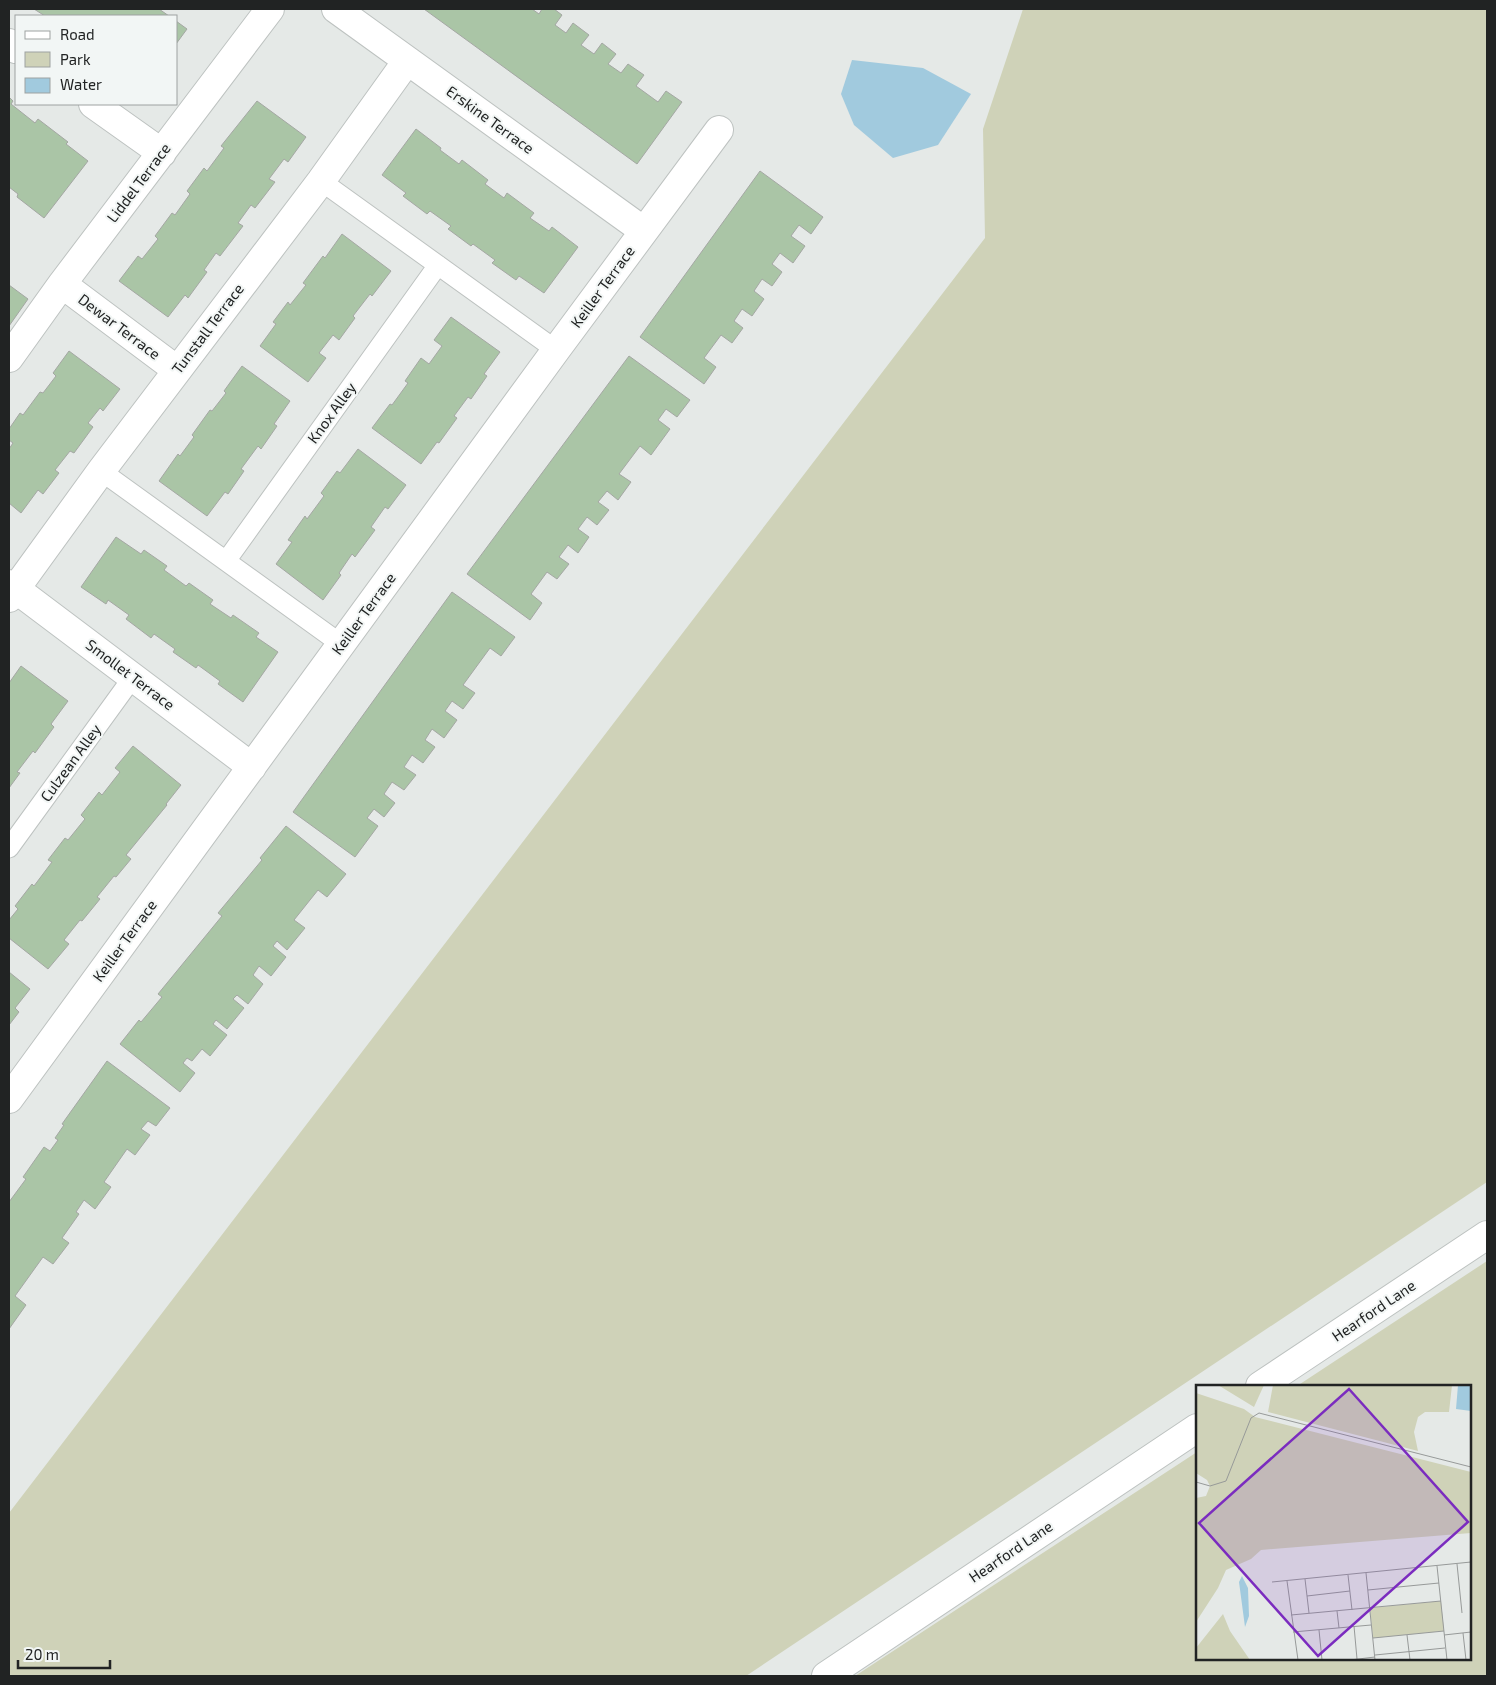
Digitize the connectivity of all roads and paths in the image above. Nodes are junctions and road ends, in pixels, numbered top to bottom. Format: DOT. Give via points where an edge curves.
graph roads {
  1 [pos="270,9"];
  2 [pos="336,9"];
  3 [pos="407,60"];
  4 [pos="94,105"];
  5 [pos="720,130"];
  6 [pos="162,153"];
  7 [pos="321,181"];
  8 [pos="644,230"];
  9 [pos="438,265"];
  10 [pos="62,284"];
  11 [pos="556,350"];
  12 [pos="9,358"];
  13 [pos="177,370"];
  14 [pos="101,471"];
  15 [pos="226,561"];
  16 [pos="11,590"];
  17 [pos="341,644"];
  18 [pos="133,678"];
  19 [pos="252,767"];
  20 [pos="9,848"];
  21 [pos="9,1098"];
  22 [pos="1487,1235"];
  23 [pos="1262,1385"];
  24 [pos="1196,1429"];
  25 [pos="826,1676"];
  1 -- 6 [label="street, Liddel Terrace"];
  2 -- 3 [label="street, Erskine Terrace"];
  3 -- 7 [label="street, Tunstall Terrace"];
  3 -- 8 [label="street, Erskine Terrace"];
  4 -- 6 [label="street"];
  5 -- 8 [label="street, Keiller Terrace"];
  6 -- 10 [label="street, Liddel Terrace"];
  7 -- 9 [label="lane"];
  7 -- 13 [label="street, Tunstall Terrace"];
  8 -- 11 [label="street, Keiller Terrace"];
  9 -- 11 [label="lane"];
  9 -- 15 [label="lane, Knox Alley"];
  10 -- 12 [label="street, Liddel Terrace"];
  10 -- 13 [label="street, Dewar Terrace"];
  11 -- 17 [label="street, Keiller Terrace"];
  13 -- 14 [label="street, Tunstall Terrace"];
  14 -- 15 [label="lane"];
  14 -- 16 [label="street, Tunstall Terrace"];
  15 -- 17 [label="lane"];
  16 -- 18 [label="street, Smollet Terrace"];
  17 -- 19 [label="street, Keiller Terrace"];
  18 -- 19 [label="street, Smollet Terrace"];
  18 -- 20 [label="lane, Culzean Alley"];
  19 -- 21 [label="street, Keiller Terrace"];
  22 -- 23 [label="street, Hearford Lane"];
  24 -- 25 [label="street, Hearford Lane"];
}
